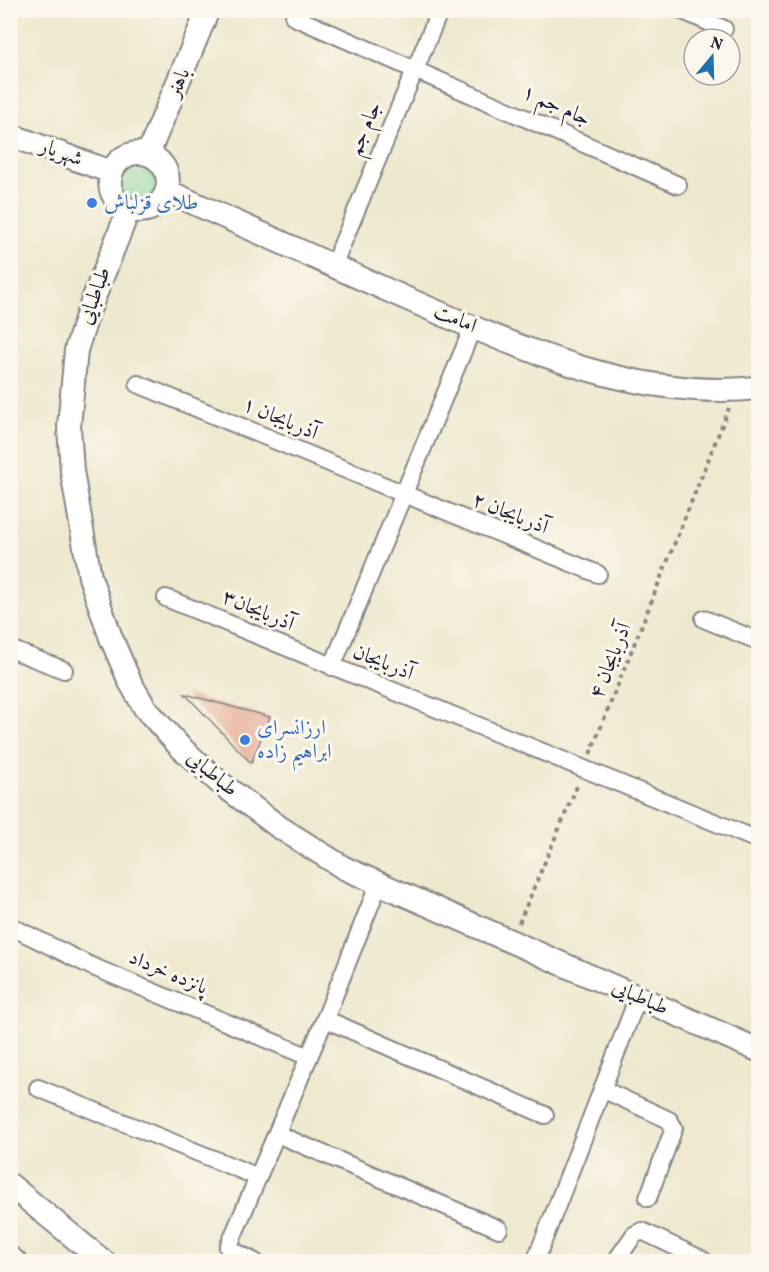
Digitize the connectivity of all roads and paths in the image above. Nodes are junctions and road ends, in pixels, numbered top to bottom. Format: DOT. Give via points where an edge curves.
graph roads {
  1 [pos="208,10"];
  2 [pos="440,10"];
  3 [pos="681,10"];
  4 [pos="294,17"];
  5 [pos="719,27"];
  6 [pos="415,68"];
  7 [pos="10,135"];
  8 [pos="148,154"];
  9 [pos="111,172"];
  10 [pos="678,185"];
  11 [pos="167,191"];
  12 [pos="129,209"];
  13 [pos="333,266"];
  14 [pos="473,327"];
  15 [pos="138,384"];
  16 [pos="747,389"];
  17 [pos="404,495"];
  18 [pos="598,574"];
  19 [pos="166,598"];
  20 [pos="704,619"];
  21 [pos="759,641"];
  22 [pos="10,649"];
  23 [pos="332,667"];
  24 [pos="64,670"];
  25 [pos="584,769"];
  26 [pos="759,840"];
  27 [pos="379,883"];
  28 [pos="10,926"];
  29 [pos="511,941"];
  30 [pos="638,997"];
  31 [pos="326,1019"];
  32 [pos="759,1050"];
  33 [pos="309,1057"];
  34 [pos="38,1089"];
  35 [pos="602,1089"];
  36 [pos="545,1115"];
  37 [pos="277,1134"];
  38 [pos="258,1177"];
  39 [pos="10,1185"];
  40 [pos="648,1198"];
  41 [pos="499,1229"];
  42 [pos="10,1258"];
  43 [pos="15,1262"];
  44 [pos="104,1262"];
  45 [pos="255,1262"];
  46 [pos="535,1262"];
  47 [pos="615,1262"];
  48 [pos="701,1262"];
  1 -- 8 [label="main road, باهنر"];
  2 -- 6 [label="street, جام جم"];
  3 -- 5 [label="street"];
  4 -- 6 [label="street, جام جم ۱"];
  6 -- 10 [label="street, جام جم ۱"];
  6 -- 13 [label="street, جام جم"];
  7 -- 9 [label="main road, شهریار"];
  8 -- 9 [label="main road" via="139,152 122,157"];
  8 -- 11 [label="main road" via="162,165"];
  9 -- 12 [label="main road" via="112,193"];
  11 -- 12 [label="main road" via="152,208"];
  11 -- 13 [label="main road, امامت"];
  12 -- 27 [label="main road, طباطبایی" via="76,350 69,427 72,471 90,578 111,638 145,708 180,747 279,827 344,868"];
  13 -- 14 [label="main road, امامت"];
  14 -- 16 [label="main road, امامت" via="571,365 650,385"];
  14 -- 17 [label="street, آذربایجان"];
  15 -- 17 [label="street, آذربایجان ۱"];
  16 -- 25 [label="path, آذربایجان ۴"];
  17 -- 18 [label="street, آذربایجان ۲"];
  17 -- 23 [label="street, آذربایجان"];
  19 -- 23 [label="street, آذربایجان۳"];
  20 -- 21 [label="street"];
  22 -- 24 [label="street"];
  23 -- 25 [label="street, آذربایجان"];
  25 -- 26 [label="street, آذربایجان"];
  25 -- 29 [label="path, آذربایجان ۴"];
  27 -- 29 [label="main road, طباطبایی"];
  27 -- 31 [label="street"];
  28 -- 33 [label="street, پانزده خرداد" via="92,966"];
  29 -- 30 [label="main road, طباطبایی"];
  30 -- 32 [label="main road, طباطبایی"];
  30 -- 35 [label="street"];
  31 -- 33 [label="street"];
  31 -- 36 [label="street"];
  33 -- 37 [label="street"];
  34 -- 38 [label="street"];
  35 -- 40 [label="street" via="669,1120 675,1128"];
  35 -- 46 [label="street"];
  37 -- 38 [label="street"];
  37 -- 41 [label="street"];
  38 -- 45 [label="street" via="228,1248"];
  39 -- 44 [label="main road"];
  42 -- 43 [label="main road"];
  47 -- 48 [label="street" via="634,1235 642,1231"];
}
